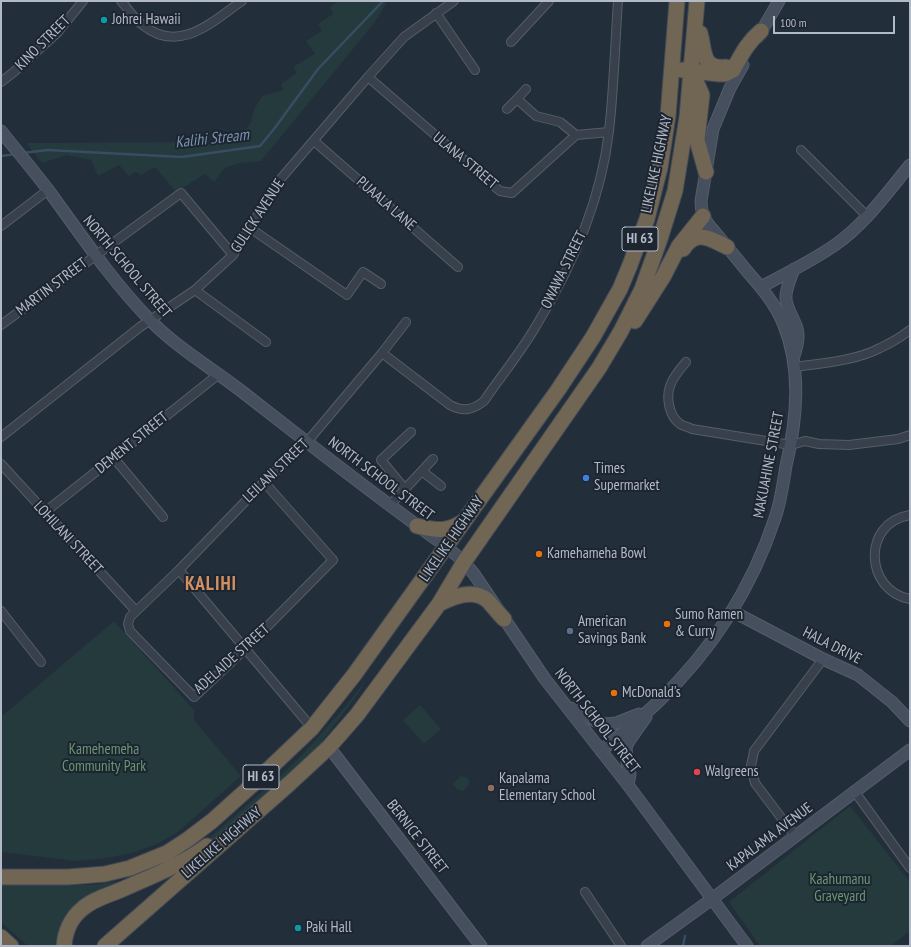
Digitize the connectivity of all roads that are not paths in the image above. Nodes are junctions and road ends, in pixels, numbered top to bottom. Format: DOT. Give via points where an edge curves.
graph roads {
  1 [pos="83,1"];
  2 [pos="121,1"];
  3 [pos="242,1"];
  4 [pos="454,1"];
  5 [pos="549,1"];
  6 [pos="618,1"];
  7 [pos="676,1"];
  8 [pos="697,1"];
  9 [pos="779,1"];
  10 [pos="436,13"];
  11 [pos="696,21"];
  12 [pos="761,31"];
  13 [pos="511,42"];
  14 [pos="746,46"];
  15 [pos="475,70"];
  16 [pos="673,70"];
  17 [pos="691,71"];
  18 [pos="368,77"];
  19 [pos="1,82"];
  20 [pos="526,89"];
  21 [pos="517,99"];
  22 [pos="507,109"];
  23 [pos="1,131"];
  24 [pos="609,132"];
  25 [pos="576,135"];
  26 [pos="314,141"];
  27 [pos="801,150"];
  28 [pos="910,165"];
  29 [pos="706,172"];
  30 [pos="48,190"];
  31 [pos="703,216"];
  32 [pos="868,216"];
  33 [pos="1,226"];
  34 [pos="250,228"];
  35 [pos="727,247"];
  36 [pos="94,255"];
  37 [pos="233,255"];
  38 [pos="458,267"];
  39 [pos="794,269"];
  40 [pos="663,277"];
  41 [pos="381,284"];
  42 [pos="761,287"];
  43 [pos="195,290"];
  44 [pos="150,320"];
  45 [pos="406,322"];
  46 [pos="1,325"];
  47 [pos="910,330"];
  48 [pos="266,342"];
  49 [pos="382,353"];
  50 [pos="686,362"];
  51 [pos="794,363"];
  52 [pos="599,368"];
  53 [pos="219,374"];
  54 [pos="411,432"];
  55 [pos="910,435"];
  56 [pos="1,437"];
  57 [pos="307,442"];
  58 [pos="791,445"];
  59 [pos="114,458"];
  60 [pos="433,459"];
  61 [pos="1,464"];
  62 [pos="422,471"];
  63 [pos="264,482"];
  64 [pos="441,486"];
  65 [pos="405,489"];
  66 [pos="390,505"];
  67 [pos="45,512"];
  68 [pos="910,515"];
  69 [pos="164,516"];
  70 [pos="465,521"];
  71 [pos="417,526"];
  72 [pos="447,547"];
  73 [pos="464,562"];
  74 [pos="180,570"];
  75 [pos="910,599"];
  76 [pos="439,604"];
  77 [pos="1,610"];
  78 [pos="136,611"];
  79 [pos="732,611"];
  80 [pos="504,619"];
  81 [pos="246,648"];
  82 [pos="823,659"];
  83 [pos="42,662"];
  84 [pos="653,706"];
  85 [pos="567,707"];
  86 [pos="910,721"];
  87 [pos="312,728"];
  88 [pos="329,747"];
  89 [pos="910,750"];
  90 [pos="601,751"];
  91 [pos="289,784"];
  92 [pos="628,785"];
  93 [pos="855,792"];
  94 [pos="795,836"];
  95 [pos="910,868"];
  96 [pos="2,873"];
  97 [pos="585,892"];
  98 [pos="712,899"];
  99 [pos="1,937"];
  100 [pos="108,944"];
  101 [pos="11,946"];
  102 [pos="64,946"];
  103 [pos="481,946"];
  104 [pos="621,946"];
  105 [pos="647,946"];
  106 [pos="747,946"];
  1 -- 19 [label="street, KINO STREET" via="57,33"];
  2 -- 3 [label="street" via="143,26 159,34 174,37 200,31"];
  4 -- 10 [label="street, GULICK AVENUE"];
  5 -- 13 [label="street"];
  6 -- 24 [label="street, OWAWA STREET"];
  7 -- 16 [label="highway, LIKELIKE HIGHWAY / HI 63"];
  8 -- 11 [label="highway, LIKELIKE HIGHWAY / HI 63"];
  9 -- 12 [label="street"];
  10 -- 15 [label="street"];
  10 -- 18 [label="street, GULICK AVENUE" via="404,36"];
  11 -- 14 [label="highway" via="704,54 708,62 715,67 727,67"];
  11 -- 17 [label="highway, LIKELIKE HIGHWAY / HI 63"];
  12 -- 14 [label="highway"];
  12 -- 29 [label="street" via="715,121"];
  14 -- 17 [label="highway" via="733,70 729,72"];
  16 -- 17 [label="highway"];
  16 -- 70 [label="highway, LIKELIKE HIGHWAY / HI 63" via="660,168 647,218 620,289 589,344"];
  17 -- 29 [label="highway" via="702,95 697,140"];
  17 -- 52 [label="highway, LIKELIKE HIGHWAY / HI 63" via="684,142 668,214 642,289"];
  18 -- 25 [label="street, ULANA STREET" via="500,191 512,192"];
  18 -- 26 [label="street, GULICK AVENUE"];
  20 -- 21 [label="street"];
  21 -- 22 [label="street"];
  21 -- 25 [label="street" via="536,116 560,122"];
  23 -- 30 [label="street, NORTH SCHOOL STREET"];
  24 -- 25 [label="street"];
  24 -- 49 [label="street, OWAWA STREET" via="591,211 565,273 536,327 484,401 471,410 456,408"];
  26 -- 34 [label="street, GULICK AVENUE" via="278,182"];
  26 -- 38 [label="street, PUAALA LANE"];
  27 -- 32 [label="street"];
  28 -- 32 [label="street"];
  29 -- 31 [label="street" via="701,201"];
  30 -- 33 [label="street"];
  30 -- 36 [label="street, NORTH SCHOOL STREET"];
  31 -- 35 [label="street, MAKUAHINE STREET"];
  31 -- 40 [label="highway" via="680,246"];
  32 -- 39 [label="street" via="835,245"];
  34 -- 37 [label="street, GULICK AVENUE"];
  34 -- 41 [label="street" via="347,295 363,272"];
  35 -- 40 [label="highway" via="709,238 693,238"];
  35 -- 42 [label="street, MAKUAHINE STREET"];
  36 -- 37 [label="street, MARTIN STREET" via="181,192"];
  36 -- 44 [label="street, NORTH SCHOOL STREET"];
  36 -- 46 [label="street, MARTIN STREET"];
  37 -- 43 [label="street, GULICK AVENUE"];
  39 -- 42 [label="street"];
  39 -- 51 [label="street" via="786,298 798,331"];
  40 -- 52 [label="highway" via="613,355"];
  42 -- 51 [label="street, MAKUAHINE STREET" via="783,322"];
  43 -- 44 [label="street, GULICK AVENUE"];
  43 -- 48 [label="street"];
  44 -- 53 [label="street, NORTH SCHOOL STREET" via="170,339"];
  44 -- 56 [label="street, GULICK AVENUE"];
  45 -- 49 [label="street, LEILANI STREET"];
  47 -- 51 [label="street" via="865,354"];
  49 -- 57 [label="street, LEILANI STREET"];
  50 -- 58 [label="street" via="669,390 670,410 679,424 692,429"];
  51 -- 58 [label="street, MAKUAHINE STREET" via="796,401"];
  52 -- 73 [label="highway, LIKELIKE HIGHWAY / HI 63"];
  53 -- 57 [label="street, NORTH SCHOOL STREET"];
  53 -- 59 [label="street, DEMENT STREET"];
  54 -- 65 [label="street" via="381,460"];
  55 -- 58 [label="street" via="898,439 849,445 805,441"];
  57 -- 63 [label="street, LEILANI STREET"];
  57 -- 66 [label="street, NORTH SCHOOL STREET"];
  58 -- 79 [label="street, MAKUAHINE STREET" via="776,516 760,557"];
  59 -- 67 [label="street, DEMENT STREET"];
  59 -- 69 [label="street"];
  60 -- 62 [label="street"];
  61 -- 67 [label="street, LOHILANI STREET"];
  62 -- 64 [label="street"];
  62 -- 65 [label="street"];
  63 -- 74 [label="street, LEILANI STREET"];
  63 -- 81 [label="street, ADELAIDE STREET" via="333,560"];
  65 -- 66 [label="street"];
  66 -- 71 [label="street, NORTH SCHOOL STREET"];
  67 -- 78 [label="street, LOHILANI STREET"];
  68 -- 75 [label="street" via="895,519 883,529 875,555 878,571 885,585 895,593"];
  70 -- 71 [label="highway" via="454,528 445,529"];
  70 -- 72 [label="highway, LIKELIKE HIGHWAY / HI 63"];
  71 -- 72 [label="street, NORTH SCHOOL STREET"];
  72 -- 73 [label="street, NORTH SCHOOL STREET"];
  72 -- 87 [label="highway, LIKELIKE HIGHWAY / HI 63" via="364,663"];
  73 -- 76 [label="highway, LIKELIKE HIGHWAY / HI 63"];
  73 -- 80 [label="street, NORTH SCHOOL STREET"];
  74 -- 78 [label="street, LEILANI STREET"];
  74 -- 81 [label="street"];
  76 -- 80 [label="highway" via="464,595 478,596 486,599"];
  76 -- 88 [label="highway, LIKELIKE HIGHWAY / HI 63" via="358,715"];
  77 -- 83 [label="street"];
  78 -- 81 [label="street, ADELAIDE STREET" via="129,620 129,629 194,697"];
  79 -- 82 [label="street, HALA DRIVE"];
  79 -- 84 [label="street, MAKUAHINE STREET" via="696,661"];
  80 -- 85 [label="street, NORTH SCHOOL STREET"];
  81 -- 87 [label="street"];
  82 -- 86 [label="street, HALA DRIVE" via="858,675 892,702"];
  82 -- 94 [label="street" via="754,751 751,766 755,783"];
  84 -- 85 [label="street" via="628,719 606,724"];
  84 -- 90 [label="street, MAKUAHINE STREET"];
  84 -- 92 [label="street" via="626,747 630,774"];
  85 -- 90 [label="street, NORTH SCHOOL STREET"];
  87 -- 96 [label="highway, LIKELIKE HIGHWAY / HI 63" via="212,821 167,853 130,868 109,871"];
  88 -- 91 [label="highway, LIKELIKE HIGHWAY / HI 63"];
  88 -- 103 [label="street, BERNICE STREET"];
  89 -- 93 [label="street, KAPALAMA AVENUE"];
  90 -- 92 [label="street, NORTH SCHOOL STREET"];
  91 -- 100 [label="highway, LIKELIKE HIGHWAY / HI 63"];
  91 -- 102 [label="highway" via="192,856 100,898 82,909 68,926"];
  92 -- 98 [label="street, NORTH SCHOOL STREET"];
  93 -- 94 [label="street, KAPALAMA AVENUE"];
  93 -- 95 [label="street"];
  94 -- 98 [label="street, KAPALAMA AVENUE"];
  97 -- 104 [label="street"];
  98 -- 105 [label="street, KAPALAMA AVENUE"];
  98 -- 106 [label="street, NORTH SCHOOL STREET"];
  99 -- 101 [label="highway"];
}
